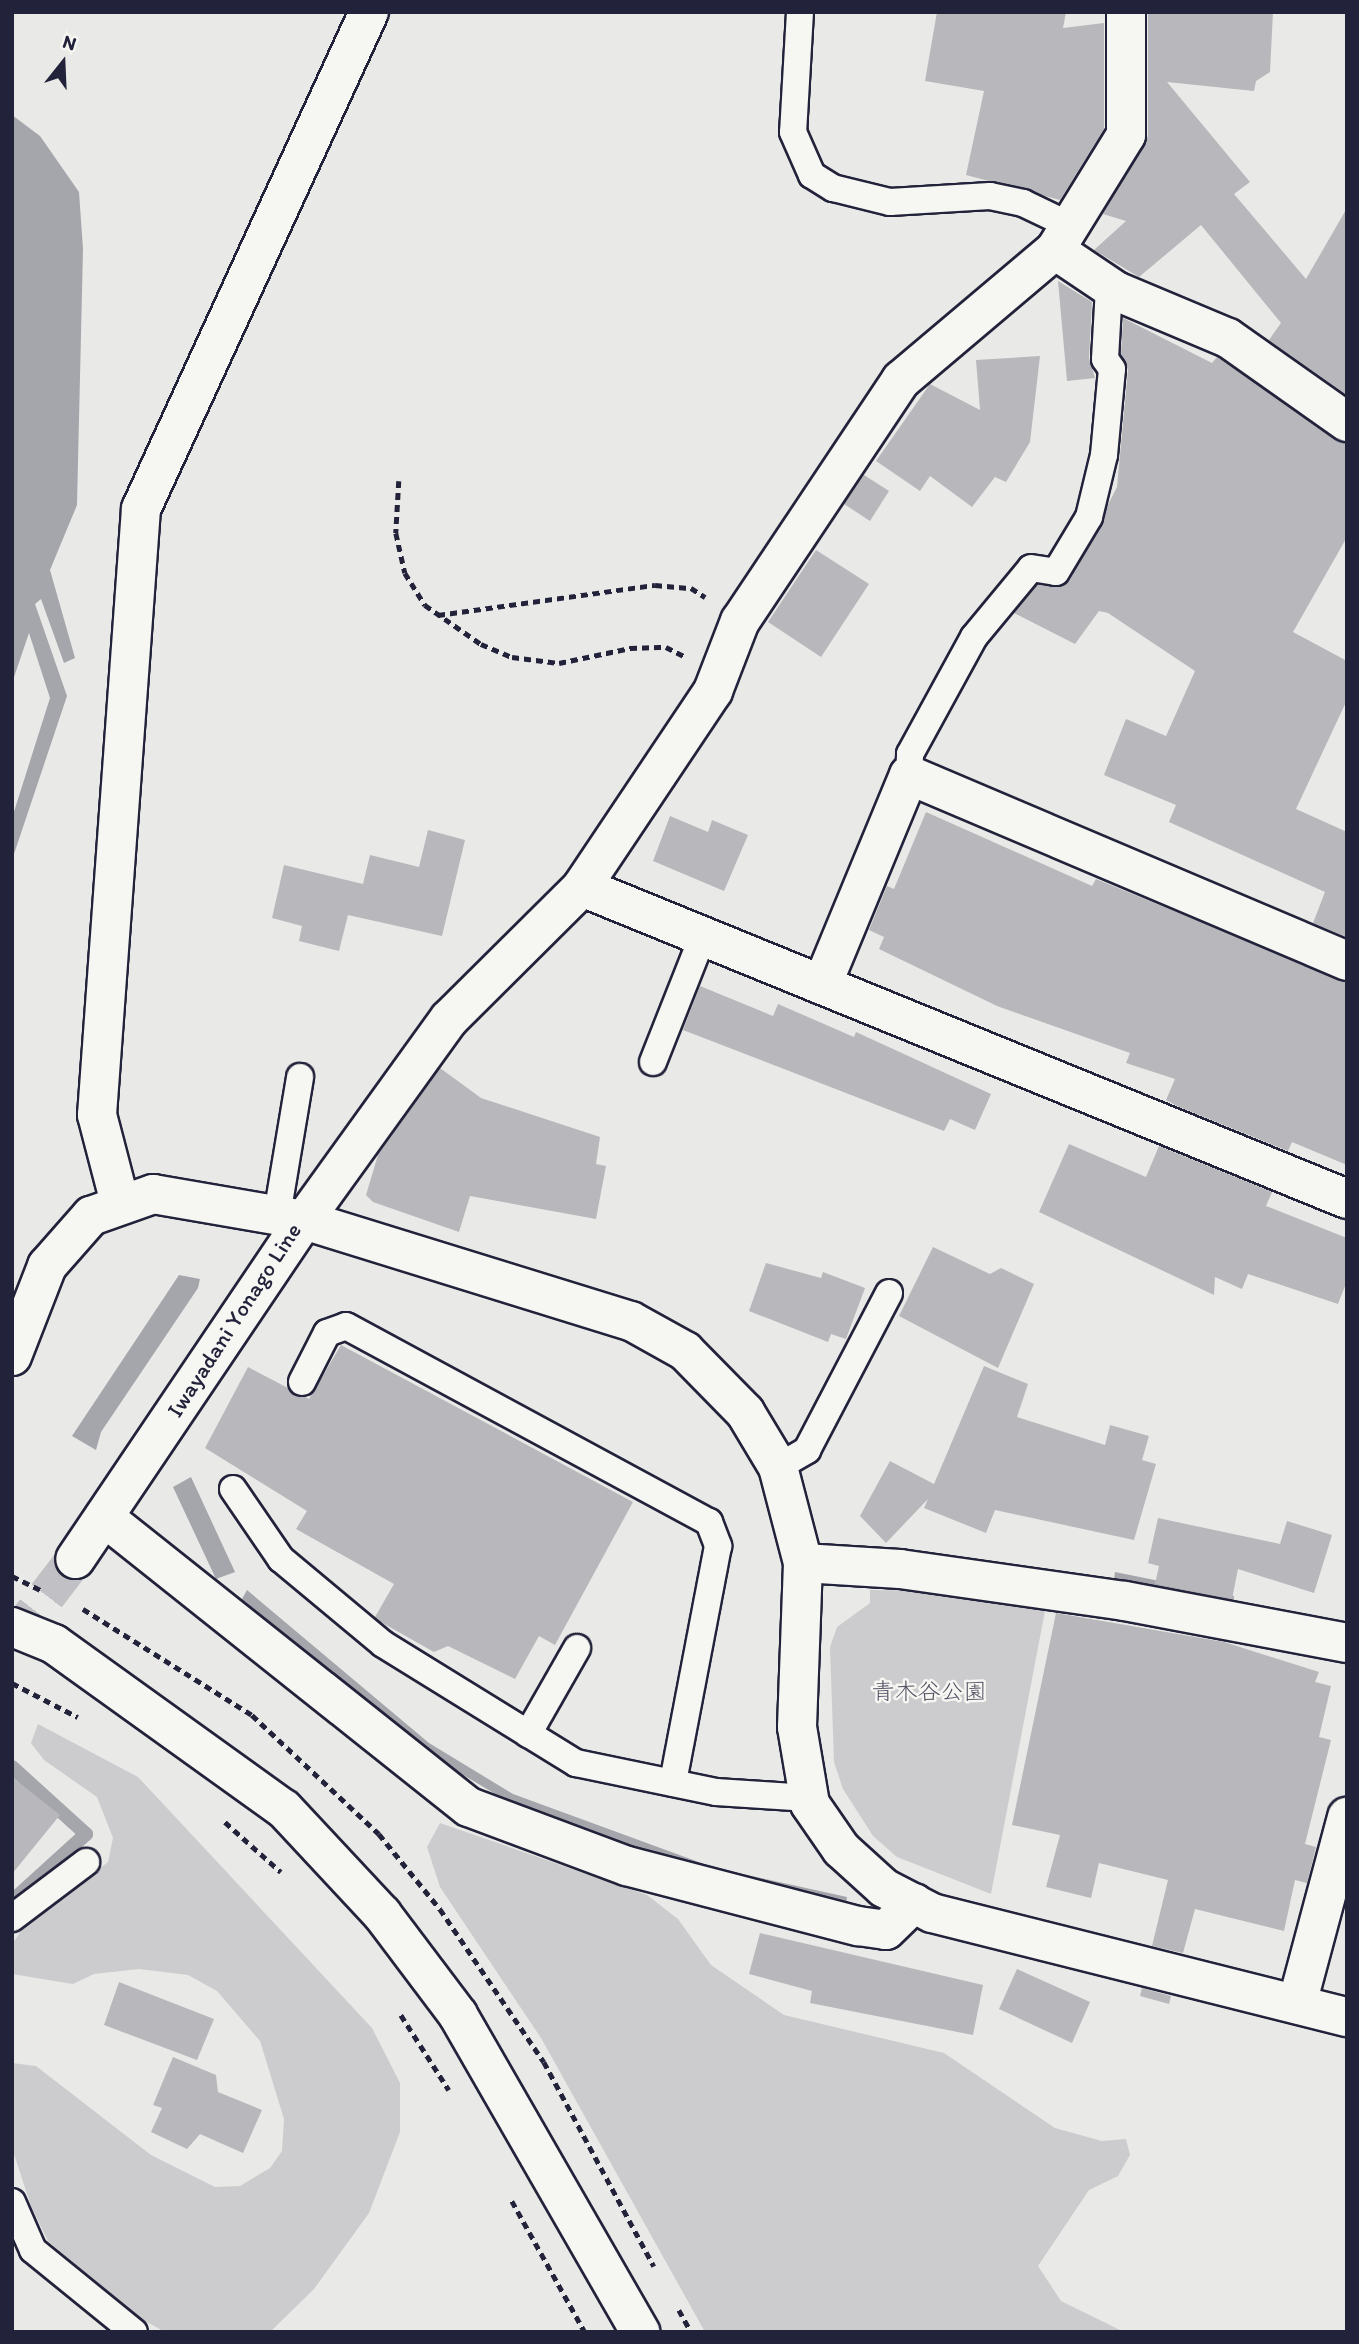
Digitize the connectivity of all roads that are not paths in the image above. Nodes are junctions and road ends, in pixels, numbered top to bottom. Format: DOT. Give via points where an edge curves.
graph roads {
  1 [pos="369,12"];
  2 [pos="800,12"];
  3 [pos="1126,12"];
  4 [pos="1063,238"];
  5 [pos="1109,287"];
  6 [pos="1347,422"];
  7 [pos="909,775"];
  8 [pos="582,887"];
  9 [pos="703,936"];
  10 [pos="1347,961"];
  11 [pos="822,985"];
  12 [pos="653,1062"];
  13 [pos="300,1077"];
  14 [pos="1347,1199"];
  15 [pos="120,1203"];
  16 [pos="290,1217"];
  17 [pos="889,1293"];
  18 [pos="12,1356"];
  19 [pos="302,1382"];
  20 [pos="778,1467"];
  21 [pos="233,1489"];
  22 [pos="104,1517"];
  23 [pos="75,1559"];
  24 [pos="803,1563"];
  25 [pos="12,1627"];
  26 [pos="1347,1643"];
  27 [pos="577,1648"];
  28 [pos="528,1734"];
  29 [pos="673,1783"];
  30 [pos="809,1798"];
  31 [pos="1347,1816"];
  32 [pos="86,1862"];
  33 [pos="914,1903"];
  34 [pos="12,1918"];
  35 [pos="1297,2004"];
  36 [pos="1347,2017"];
  37 [pos="12,2202"];
  38 [pos="134,2332"];
  39 [pos="640,2332"];
  1 -- 15 [label="street" via="141,509 97,1115"];
  2 -- 4 [label="lane" via="793,132 812,176 833,188 890,202 990,196 1023,203"];
  3 -- 4 [label="street" via="1126,135"];
  4 -- 5 [label="street"];
  4 -- 8 [label="street" via="901,380 740,621 720,672"];
  5 -- 6 [label="street" via="1228,338"];
  5 -- 7 [label="lane" via="1105,359 1112,369 1104,455 1089,517 1056,572 1031,568 974,637 910,754"];
  7 -- 10 [label="street"];
  7 -- 11 [label="street"];
  8 -- 9 [label="street"];
  8 -- 16 [label="street" via="449,1019"];
  9 -- 11 [label="street"];
  9 -- 12 [label="lane"];
  11 -- 14 [label="street"];
  13 -- 16 [label="lane"];
  15 -- 16 [label="street, Iwayadani Yonago Line" via="153,1194"];
  15 -- 18 [label="street, Iwayadani Yonago Line" via="66,1236 47,1266"];
  16 -- 20 [label="street" via="660,1334 745,1412"];
  16 -- 22 [label="street, Iwayadani Yonago Line"];
  17 -- 20 [label="lane" via="807,1450"];
  19 -- 29 [label="lane" via="327,1333 346,1326 709,1522 718,1546"];
  20 -- 24 [label="street"];
  21 -- 28 [label="lane" via="291,1568 383,1644"];
  22 -- 23 [label="street, Iwayadani Yonago Line"];
  22 -- 33 [label="street" via="469,1807 626,1866 858,1926 886,1930"];
  24 -- 26 [label="street" via="900,1569 1125,1601"];
  24 -- 30 [label="street" via="797,1727"];
  25 -- 39 [label="street" via="54,1644 284,1810 382,1914 458,2015"];
  27 -- 28 [label="lane"];
  28 -- 29 [label="lane" via="576,1763"];
  29 -- 30 [label="lane" via="760,1798"];
  30 -- 33 [label="street" via="841,1849 884,1888"];
  31 -- 35 [label="street"];
  32 -- 34 [label="lane"];
  33 -- 35 [label="street"];
  35 -- 36 [label="street"];
  37 -- 38 [label="lane" via="33,2250"];
}
